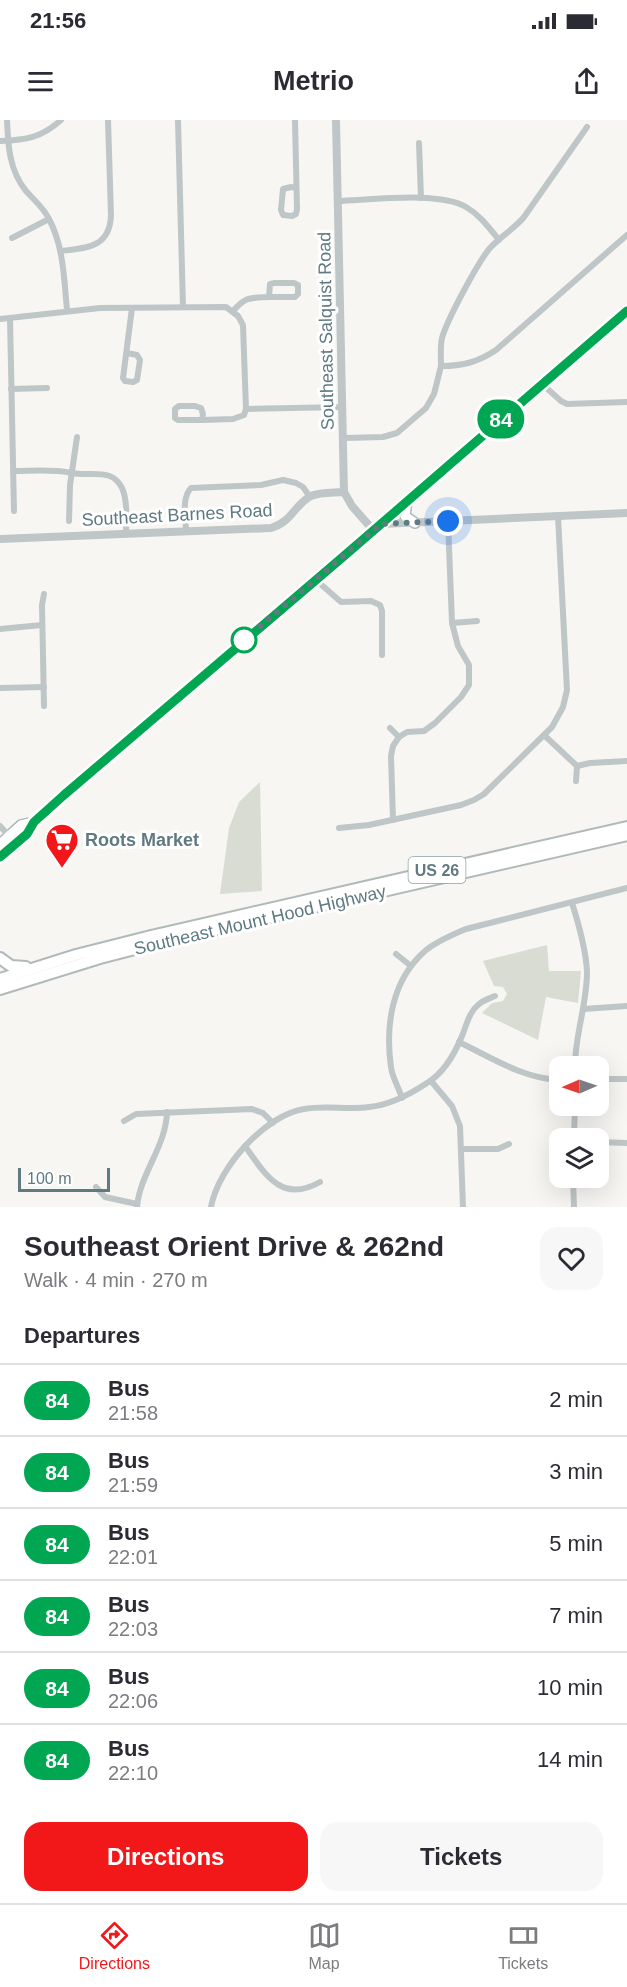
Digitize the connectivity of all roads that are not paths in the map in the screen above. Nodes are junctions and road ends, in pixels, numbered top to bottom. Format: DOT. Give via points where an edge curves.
graph roads {
  1 [pos="7,120"];
  2 [pos="61,120"];
  3 [pos="108,120"];
  4 [pos="178,120"];
  5 [pos="295,120"];
  6 [pos="336,120"];
  7 [pos="587,127"];
  8 [pos="4,141"];
  9 [pos="419,143"];
  10 [pos="296,188"];
  11 [pos="422,198"];
  12 [pos="338,201"];
  13 [pos="49,219"];
  14 [pos="627,235"];
  15 [pos="12,238"];
  16 [pos="499,240"];
  17 [pos="61,251"];
  18 [pos="269,297"];
  19 [pos="183,306"];
  20 [pos="132,308"];
  21 [pos="67,310"];
  22 [pos="232,311"];
  23 [pos="627,311"];
  24 [pos="10,318"];
  25 [pos="0,319"];
  26 [pos="127,353"];
  27 [pos="441,366"];
  28 [pos="542,384"];
  29 [pos="47,388"];
  30 [pos="11,389"];
  31 [pos="627,402"];
  32 [pos="343,407"];
  33 [pos="246,409"];
  34 [pos="202,420"];
  35 [pos="77,438"];
  36 [pos="344,438"];
  37 [pos="13,471"];
  38 [pos="73,473"];
  39 [pos="344,492"];
  40 [pos="310,497"];
  41 [pos="407,501"];
  42 [pos="14,511"];
  43 [pos="627,513"];
  44 [pos="558,516"];
  45 [pos="69,521"];
  46 [pos="448,521"];
  47 [pos="416,523"];
  48 [pos="381,524"];
  49 [pos="373,531"];
  50 [pos="186,532"];
  51 [pos="126,534"];
  52 [pos="0,539"];
  53 [pos="316,580"];
  54 [pos="44,594"];
  55 [pos="341,602"];
  56 [pos="338,610"];
  57 [pos="477,621"];
  58 [pos="452,623"];
  59 [pos="42,625"];
  60 [pos="0,629"];
  61 [pos="382,655"];
  62 [pos="44,687"];
  63 [pos="0,688"];
  64 [pos="44,706"];
  65 [pos="390,728"];
  66 [pos="544,735"];
  67 [pos="399,737"];
  68 [pos="627,761"];
  69 [pos="577,766"];
  70 [pos="576,781"];
  71 [pos="393,819"];
  72 [pos="34,822"];
  73 [pos="0,826"];
  74 [pos="627,827"];
  75 [pos="339,828"];
  76 [pos="627,835"];
  77 [pos="9,836"];
  78 [pos="0,844"];
  79 [pos="0,858"];
  80 [pos="627,888"];
  81 [pos="572,903"];
  82 [pos="396,954"];
  83 [pos="0,958"];
  84 [pos="411,966"];
  85 [pos="36,968"];
  86 [pos="0,979"];
  87 [pos="0,990"];
  88 [pos="495,996"];
  89 [pos="627,1006"];
  90 [pos="583,1009"];
  91 [pos="459,1042"];
  92 [pos="576,1056"];
  93 [pos="627,1078"];
  94 [pos="549,1079"];
  95 [pos="609,1079"];
  96 [pos="431,1081"];
  97 [pos="402,1098"];
  98 [pos="167,1112"];
  99 [pos="123,1121"];
  100 [pos="273,1123"];
  101 [pos="609,1142"];
  102 [pos="627,1143"];
  103 [pos="509,1144"];
  104 [pos="245,1146"];
  105 [pos="461,1149"];
  106 [pos="320,1182"];
  107 [pos="96,1187"];
  108 [pos="573,1188"];
  109 [pos="137,1206"];
  110 [pos="211,1207"];
  111 [pos="463,1207"];
  112 [pos="574,1207"];
  1 -- 8 [label="street"];
  2 -- 8 [label="street" via="39,136"];
  3 -- 17 [label="street" via="109,229 95,245"];
  4 -- 19 [label="street"];
  5 -- 10 [label="street"];
  6 -- 12 [label="street, Southeast Salquist Road"];
  7 -- 16 [label="street" via="524,217"];
  8 -- 13 [label="street" via="19,181"];
  9 -- 11 [label="street"];
  10 -- 10 [label="street" via="283,189 283,215 296,214"];
  11 -- 12 [label="street"];
  11 -- 16 [label="street" via="465,206"];
  12 -- 32 [label="street, Southeast Salquist Road"];
  13 -- 15 [label="street"];
  13 -- 17 [label="street"];
  14 -- 27 [label="street" via="496,350 470,364"];
  16 -- 27 [label="street" via="480,262 447,324"];
  17 -- 21 [label="street"];
  18 -- 18 [label="street" via="295,297 298,285 270,284"];
  18 -- 22 [label="street" via="246,299"];
  19 -- 20 [label="street"];
  19 -- 22 [label="street" via="218,306"];
  20 -- 21 [label="street"];
  20 -- 26 [label="street"];
  21 -- 24 [label="street"];
  22 -- 33 [label="street" via="243,325"];
  23 -- 28 [label="main road"];
  24 -- 25 [label="street"];
  24 -- 30 [label="street"];
  26 -- 26 [label="street" via="140,360 137,380 133,382 123,378"];
  27 -- 36 [label="street" via="426,408 397,433"];
  28 -- 31 [label="street" via="567,405"];
  28 -- 41 [label="main road"];
  29 -- 30 [label="street"];
  30 -- 37 [label="street"];
  32 -- 33 [label="street"];
  32 -- 36 [label="street, Southeast Salquist Road"];
  33 -- 34 [label="street" via="239,418"];
  34 -- 34 [label="street" via="178,420 175,409 201,408"];
  35 -- 38 [label="street"];
  36 -- 39 [label="street, Southeast Salquist Road"];
  37 -- 38 [label="street"];
  37 -- 42 [label="street"];
  38 -- 45 [label="street"];
  38 -- 51 [label="street" via="102,473 118,482 125,496"];
  39 -- 40 [label="street"];
  39 -- 49 [label="street"];
  40 -- 50 [label="street, Southeast Barnes Road" via="277,526"];
  40 -- 50 [label="street" via="303,487 283,480 261,485 191,488 185,499"];
  41 -- 47 [label="main road" via="405,516"];
  41 -- 48 [label="main road"];
  43 -- 44 [label="street"];
  44 -- 46 [label="street"];
  44 -- 66 [label="street" via="567,690 560,714"];
  46 -- 47 [label="street"];
  46 -- 58 [label="street"];
  47 -- 48 [label="street"];
  48 -- 49 [label="main road"];
  49 -- 53 [label="main road"];
  50 -- 51 [label="street, Southeast Barnes Road"];
  51 -- 52 [label="street, Southeast Barnes Road"];
  53 -- 55 [label="street"];
  53 -- 72 [label="main road"];
  54 -- 59 [label="street"];
  55 -- 56 [label="street"];
  55 -- 61 [label="street" via="371,601 380,605"];
  57 -- 58 [label="street"];
  58 -- 67 [label="street" via="458,646 469,665 468,685 435,723 424,731"];
  59 -- 60 [label="street"];
  59 -- 62 [label="street"];
  62 -- 63 [label="street"];
  62 -- 64 [label="street"];
  65 -- 67 [label="street"];
  66 -- 69 [label="street"];
  66 -- 71 [label="street" via="474,800"];
  67 -- 71 [label="street" via="391,756"];
  68 -- 69 [label="street"];
  69 -- 70 [label="street"];
  71 -- 75 [label="street"];
  72 -- 77 [label="main road" via="21,825"];
  72 -- 79 [label="main road" via="27,834"];
  73 -- 77 [label="street"];
  74 -- 85 [label="highway, Southeast Mount Hood Highway / US 26" via="151,936"];
  76 -- 87 [label="highway, Southeast Mount Hood Highway / US 26" via="162,942"];
  77 -- 78 [label="main road"];
  80 -- 81 [label="street"];
  81 -- 84 [label="street" via="466,929 426,950"];
  81 -- 90 [label="street" via="587,972"];
  82 -- 84 [label="street"];
  83 -- 85 [label="highway" via="10,966"];
  84 -- 97 [label="street" via="392,1007 390,1031 391,1069"];
  85 -- 86 [label="highway, Southeast Mount Hood Highway / US 26"];
  88 -- 91 [label="street" via="481,1002 471,1013"];
  89 -- 90 [label="street"];
  90 -- 92 [label="street"];
  91 -- 94 [label="street" via="520,1071"];
  91 -- 96 [label="street"];
  93 -- 95 [label="street"];
  96 -- 97 [label="street"];
  96 -- 105 [label="street" via="455,1112"];
  97 -- 100 [label="street" via="368,1107 304,1109"];
  98 -- 99 [label="street" via="136,1114"];
  98 -- 100 [label="street" via="252,1109"];
  98 -- 109 [label="street" via="165,1132 143,1180"];
  100 -- 104 [label="street"];
  101 -- 102 [label="street"];
  103 -- 105 [label="street" via="498,1149"];
  104 -- 106 [label="street" via="271,1180 283,1188 310,1187"];
  104 -- 110 [label="street" via="220,1179"];
  105 -- 111 [label="street"];
  107 -- 109 [label="street" via="105,1197"];
  108 -- 112 [label="street"];
}
